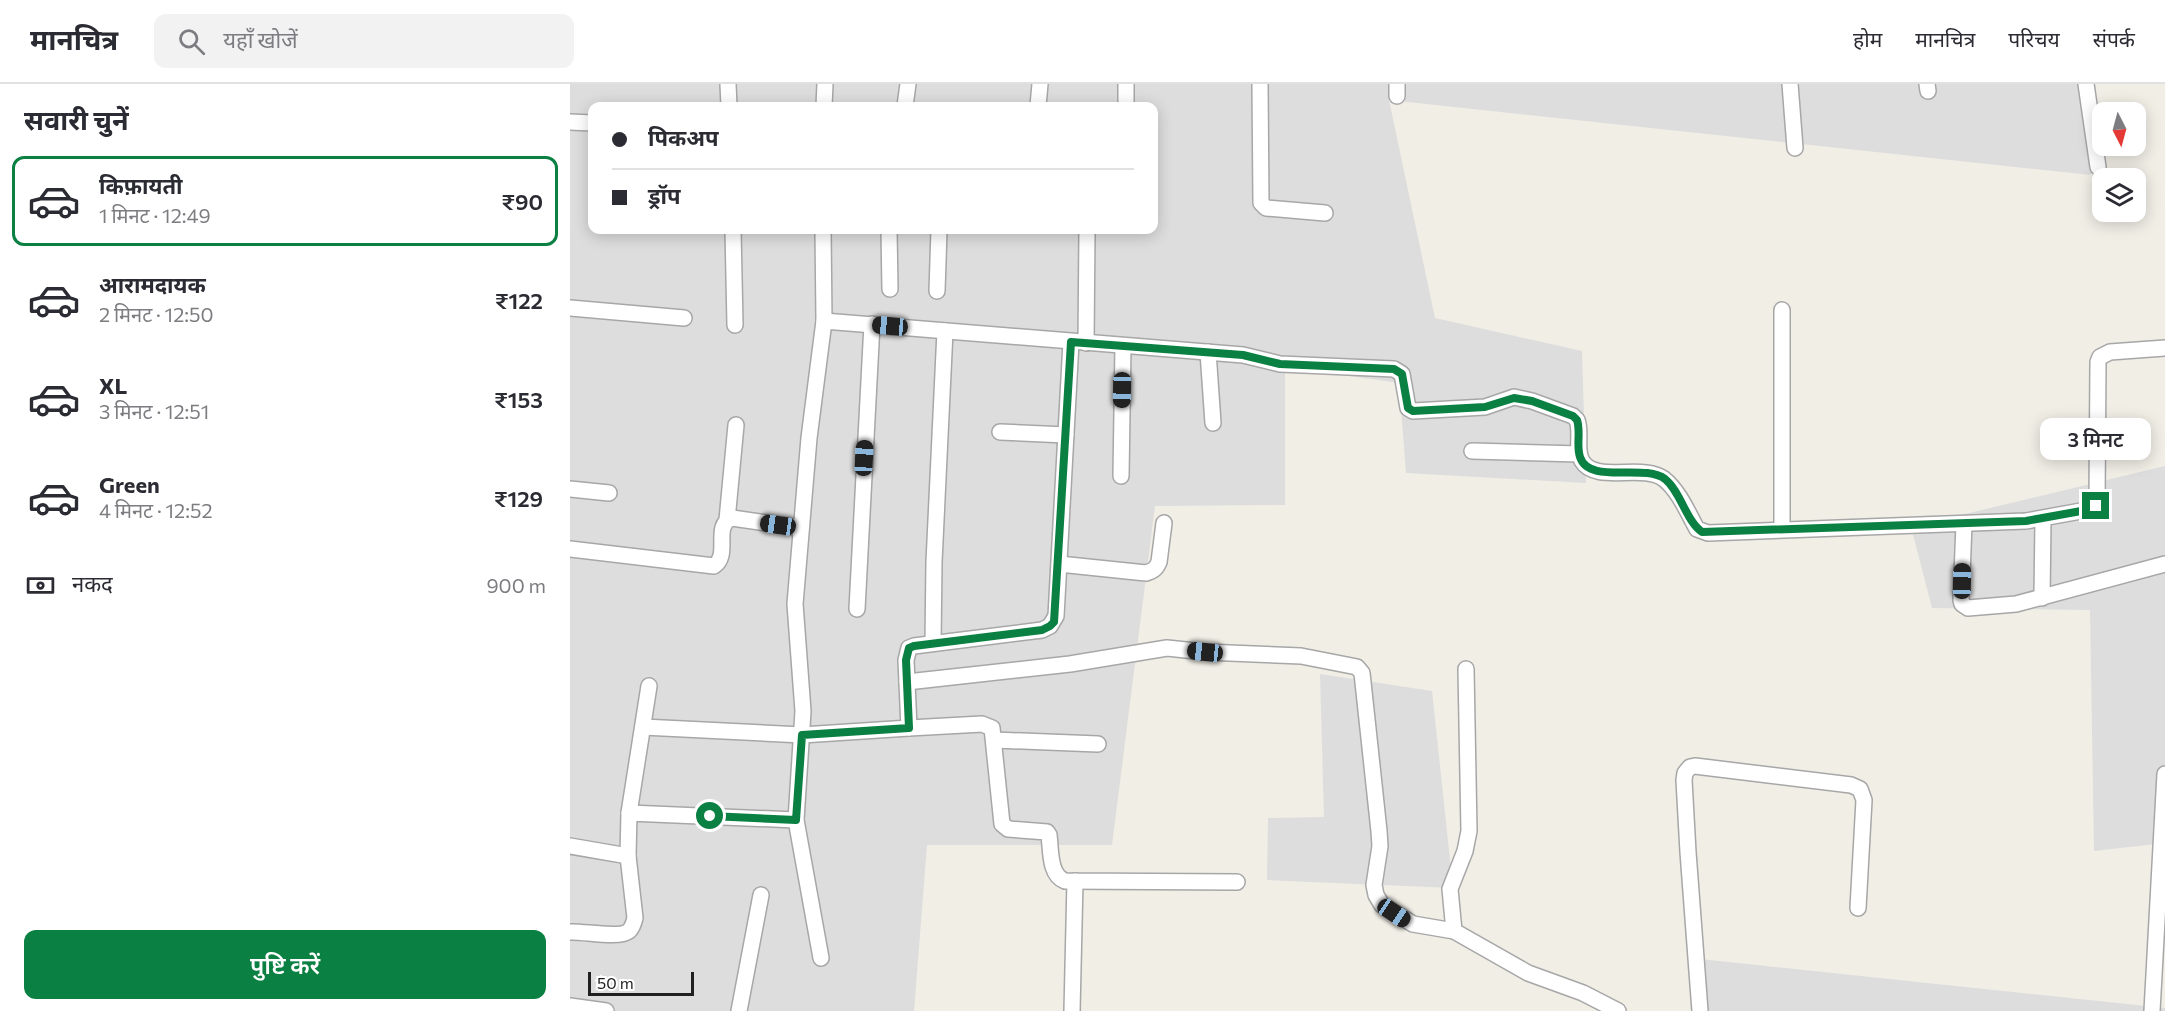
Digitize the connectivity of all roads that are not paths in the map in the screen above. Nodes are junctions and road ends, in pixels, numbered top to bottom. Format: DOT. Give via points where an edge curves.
graph roads {
  1 [pos="728,84"];
  2 [pos="825,84"];
  3 [pos="908,84"];
  4 [pos="1040,84"];
  5 [pos="1126,84"];
  6 [pos="1260,84"];
  7 [pos="1791,84"];
  8 [pos="2086,84"];
  9 [pos="729,102"];
  10 [pos="824,102"];
  11 [pos="906,102"];
  12 [pos="1038,102"];
  13 [pos="1126,102"];
  14 [pos="570,111"];
  15 [pos="570,123"];
  16 [pos="588,123"];
  17 [pos="1795,148"];
  18 [pos="2098,167"];
  19 [pos="1325,213"];
  20 [pos="732,234"];
  21 [pos="823,234"];
  22 [pos="889,234"];
  23 [pos="939,234"];
  24 [pos="1087,234"];
  25 [pos="890,289"];
  26 [pos="937,291"];
  27 [pos="570,308"];
  28 [pos="1782,310"];
  29 [pos="684,318"];
  30 [pos="824,321"];
  31 [pos="872,324"];
  32 [pos="735,325"];
  33 [pos="945,331"];
  34 [pos="1078,342"];
  35 [pos="1123,346"];
  36 [pos="2165,348"];
  37 [pos="1208,352"];
  38 [pos="1213,423"];
  39 [pos="736,425"];
  40 [pos="999,432"];
  41 [pos="1066,435"];
  42 [pos="1472,452"];
  43 [pos="1579,454"];
  44 [pos="1121,476"];
  45 [pos="570,489"];
  46 [pos="609,493"];
  47 [pos="2043,519"];
  48 [pos="728,520"];
  49 [pos="1164,522"];
  50 [pos="1964,524"];
  51 [pos="801,528"];
  52 [pos="1782,529"];
  53 [pos="570,549"];
  54 [pos="1059,564"];
  55 [pos="2165,564"];
  56 [pos="2042,598"];
  57 [pos="858,609"];
  58 [pos="933,643"];
  59 [pos="1466,669"];
  60 [pos="907,682"];
  61 [pos="649,686"];
  62 [pos="643,727"];
  63 [pos="909,728"];
  64 [pos="802,735"];
  65 [pos="994,740"];
  66 [pos="1098,744"];
  67 [pos="2165,774"];
  68 [pos="629,813"];
  69 [pos="796,820"];
  70 [pos="570,846"];
  71 [pos="628,856"];
  72 [pos="1076,881"];
  73 [pos="1237,882"];
  74 [pos="761,895"];
  75 [pos="1858,908"];
  76 [pos="570,932"];
  77 [pos="1454,932"];
  78 [pos="821,958"];
  79 [pos="570,1006"];
  80 [pos="606,1011"];
  81 [pos="739,1011"];
  82 [pos="1072,1011"];
  83 [pos="1618,1011"];
  84 [pos="1700,1011"];
  85 [pos="2152,1011"];
  1 -- 9 [label="street"];
  2 -- 10 [label="street"];
  3 -- 11 [label="street"];
  4 -- 12 [label="street"];
  5 -- 13 [label="street"];
  6 -- 19 [label="street" via="1261,203 1266,208"];
  7 -- 17 [label="street"];
  8 -- 18 [label="street"];
  14 -- 15 [label="street"];
  15 -- 16 [label="street"];
  20 -- 32 [label="street"];
  21 -- 30 [label="street"];
  22 -- 25 [label="street"];
  23 -- 26 [label="street"];
  24 -- 34 [label="street"];
  27 -- 29 [label="street"];
  28 -- 52 [label="street"];
  30 -- 31 [label="street"];
  30 -- 51 [label="street"];
  31 -- 33 [label="street"];
  31 -- 57 [label="street"];
  33 -- 34 [label="street"];
  33 -- 58 [label="street"];
  34 -- 35 [label="street"];
  34 -- 41 [label="street"];
  35 -- 37 [label="street"];
  35 -- 44 [label="street"];
  36 -- 47 [label="street" via="2110,352 2100,357 2096,506"];
  37 -- 38 [label="street"];
  37 -- 43 [label="street" via="1280,364 1394,369 1402,374 1408,408 1413,411 1485,407 1521,398 1573,416 1577,420"];
  39 -- 48 [label="street"];
  40 -- 41 [label="street"];
  41 -- 54 [label="street"];
  42 -- 43 [label="street"];
  43 -- 52 [label="street" via="1585,465 1595,470 1654,473 1664,478 1702,532"];
  45 -- 46 [label="street"];
  47 -- 50 [label="street"];
  47 -- 56 [label="street"];
  48 -- 51 [label="street"];
  48 -- 53 [label="street" via="723,525 721,559 714,566"];
  49 -- 54 [label="street" via="1159,562 1152,571"];
  50 -- 52 [label="street"];
  50 -- 56 [label="street" via="1964,607 2000,606"];
  51 -- 64 [label="street" via="795,604"];
  54 -- 58 [label="street" via="1056,616 1050,626"];
  55 -- 56 [label="street"];
  58 -- 60 [label="street" via="909,648"];
  59 -- 77 [label="street" via="1469,825 1465,850 1450,889"];
  60 -- 63 [label="street"];
  60 -- 77 [label="street" via="1070,664 1167,648 1301,656 1357,667 1362,673 1379,831 1376,895 1382,905 1413,924"];
  61 -- 62 [label="street"];
  62 -- 64 [label="street"];
  62 -- 68 [label="street"];
  63 -- 64 [label="street"];
  63 -- 65 [label="street" via="982,724 992,728"];
  64 -- 69 [label="street"];
  65 -- 66 [label="street"];
  65 -- 72 [label="street" via="1002,824 1008,829 1047,832 1057,876"];
  67 -- 85 [label="street"];
  68 -- 69 [label="street"];
  68 -- 71 [label="street"];
  69 -- 78 [label="street"];
  70 -- 71 [label="street"];
  71 -- 76 [label="street" via="635,918 629,931"];
  72 -- 73 [label="street"];
  72 -- 82 [label="street"];
  74 -- 81 [label="street"];
  75 -- 84 [label="street" via="1864,800 1860,789 1690,767 1685,773 1685,792"];
  77 -- 83 [label="street" via="1528,973"];
  79 -- 80 [label="street"];
}
